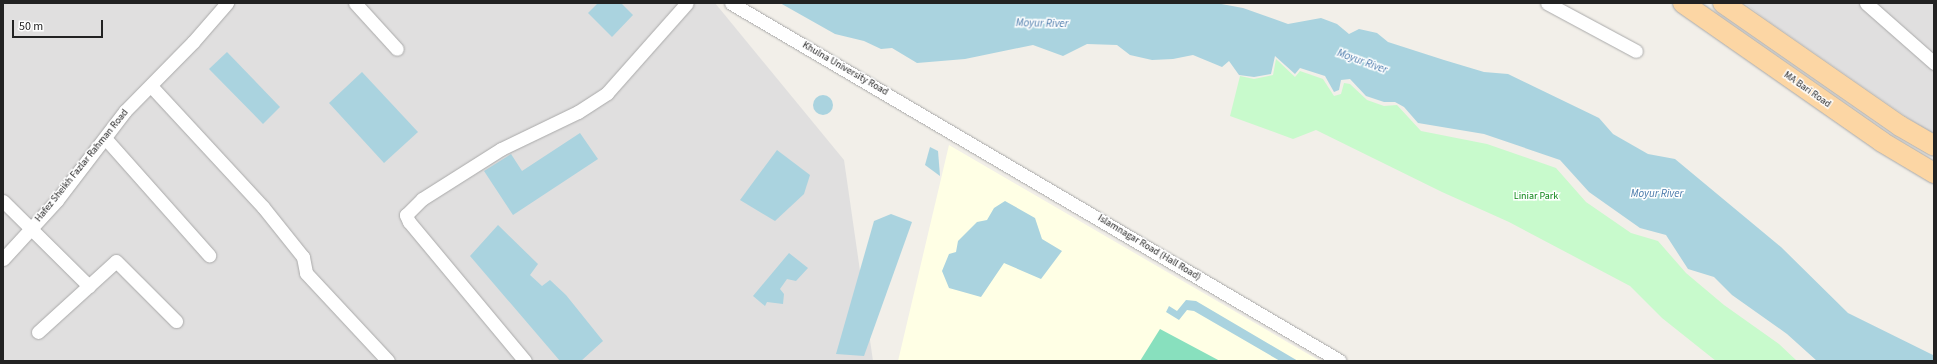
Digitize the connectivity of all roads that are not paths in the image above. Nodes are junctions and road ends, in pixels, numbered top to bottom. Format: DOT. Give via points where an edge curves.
graph roads {
  1 [pos="227,3"];
  2 [pos="355,3"];
  3 [pos="687,3"];
  4 [pos="731,3"];
  5 [pos="1547,3"];
  6 [pos="1683,3"];
  7 [pos="1723,3"];
  8 [pos="1866,3"];
  9 [pos="397,50"];
  10 [pos="1636,51"];
  11 [pos="1934,63"];
  12 [pos="152,86"];
  13 [pos="959,136"];
  14 [pos="105,138"];
  15 [pos="1932,140"];
  16 [pos="1934,173"];
  17 [pos="3,201"];
  18 [pos="31,229"];
  19 [pos="209,255"];
  20 [pos="3,259"];
  21 [pos="89,286"];
  22 [pos="176,321"];
  23 [pos="38,332"];
  24 [pos="388,361"];
  25 [pos="525,361"];
  26 [pos="1340,361"];
  1 -- 12 [label="street, Hafez Sheikh Fazlar Rahman Road"];
  2 -- 9 [label="street"];
  3 -- 25 [label="street" via="607,93 578,112 501,149 422,199 406,215 409,222"];
  4 -- 13 [label="street, Khulna University Road"];
  5 -- 10 [label="street"];
  6 -- 16 [label="main road, MA Bari Road" via="1882,142"];
  7 -- 15 [label="main road" via="1900,126"];
  8 -- 11 [label="street"];
  12 -- 14 [label="street, Hafez Sheikh Fazlar Rahman Road" via="125,111"];
  12 -- 24 [label="street" via="263,207 303,258 306,273"];
  13 -- 26 [label="street, Islamnagar Road (Hall Road)"];
  14 -- 18 [label="street, Hafez Sheikh Fazlar Rahman Road"];
  14 -- 19 [label="street"];
  17 -- 18 [label="street"];
  18 -- 20 [label="street, Hafez Sheikh Fazlar Rahman Road"];
  18 -- 21 [label="street"];
  21 -- 22 [label="street" via="116,261"];
  21 -- 23 [label="street"];
}
